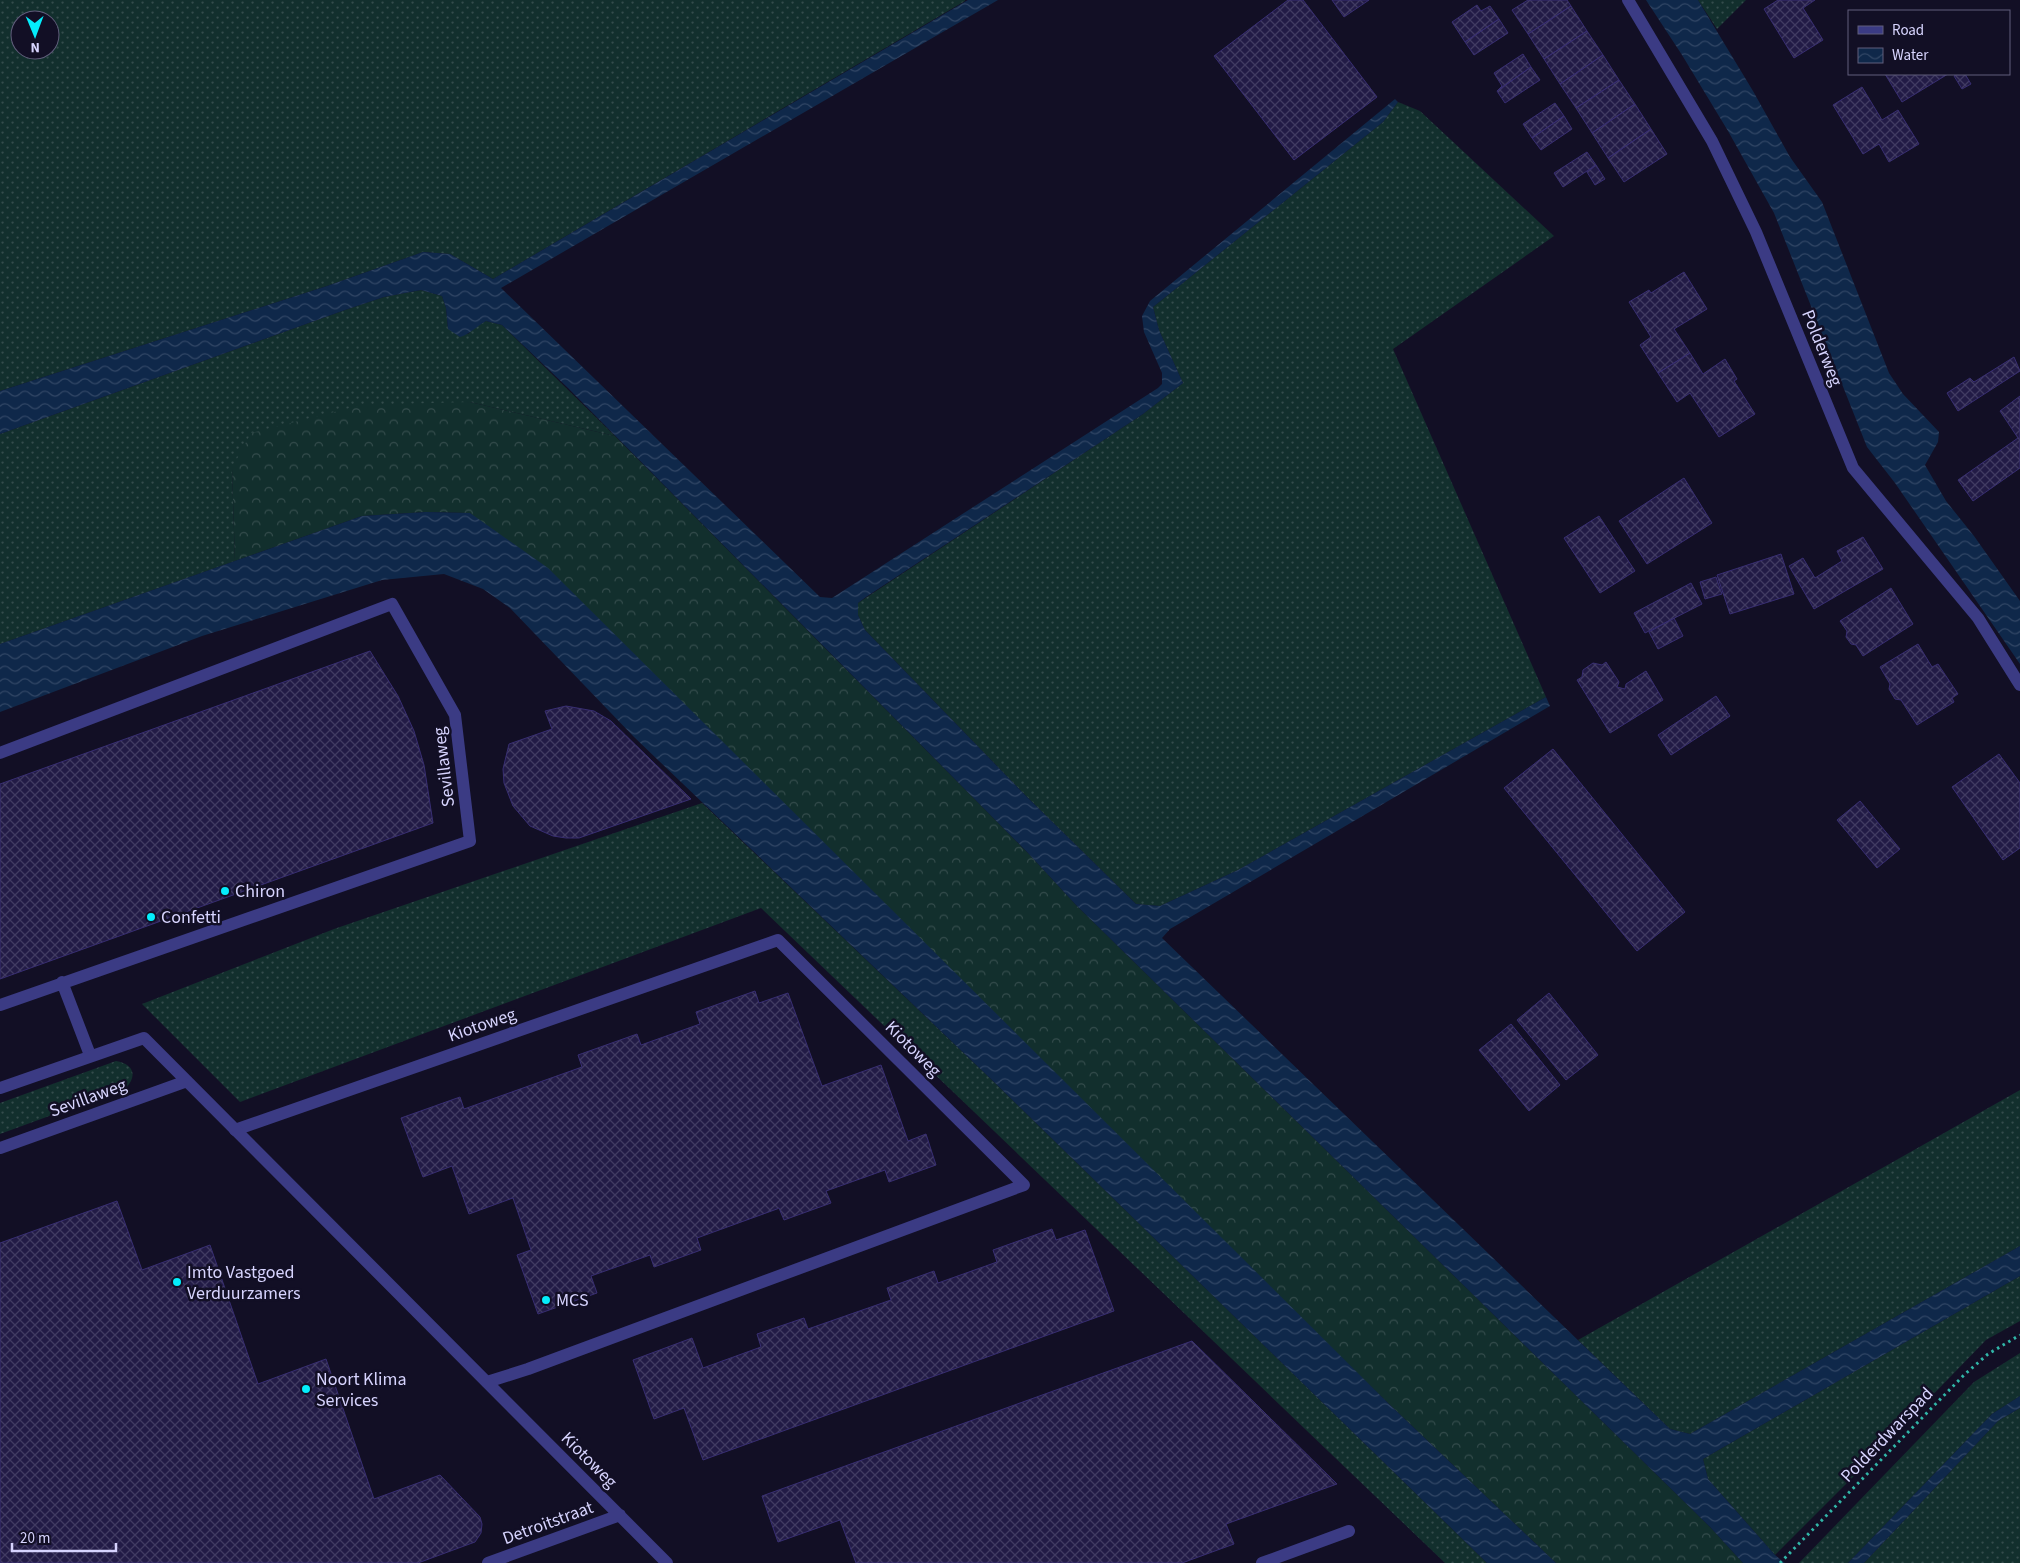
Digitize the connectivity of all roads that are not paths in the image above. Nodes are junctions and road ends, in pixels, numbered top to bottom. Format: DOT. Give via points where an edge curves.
graph roads {
  1 [pos="1628,0"];
  2 [pos="2020,685"];
  3 [pos="0,753"];
  4 [pos="62,982"];
  5 [pos="0,1004"];
  6 [pos="90,1056"];
  7 [pos="188,1081"];
  8 [pos="0,1088"];
  9 [pos="235,1130"];
  10 [pos="0,1148"];
  11 [pos="487,1382"];
  12 [pos="620,1516"];
  13 [pos="1349,1531"];
  14 [pos="488,1563"];
  15 [pos="667,1563"];
  16 [pos="1262,1563"];
  1 -- 2 [label="street, Polderweg" via="1712,141 1736,190 1852,468 1978,618"];
  3 -- 4 [label="street, Sevillaweg" via="392,604 455,715 470,841"];
  4 -- 5 [label="street, Sevillaweg"];
  4 -- 6 [label="street"];
  6 -- 7 [label="street, Kiotoweg" via="144,1038"];
  6 -- 8 [label="street"];
  7 -- 9 [label="street, Kiotoweg"];
  7 -- 10 [label="street, Sevillaweg"];
  9 -- 11 [label="street, Kiotoweg"];
  9 -- 11 [label="street, Kiotoweg" via="778,940 1024,1185"];
  11 -- 12 [label="street, Kiotoweg"];
  12 -- 14 [label="street, Detroitstraat"];
  12 -- 15 [label="street, Kiotoweg"];
  13 -- 16 [label="street"];
}
